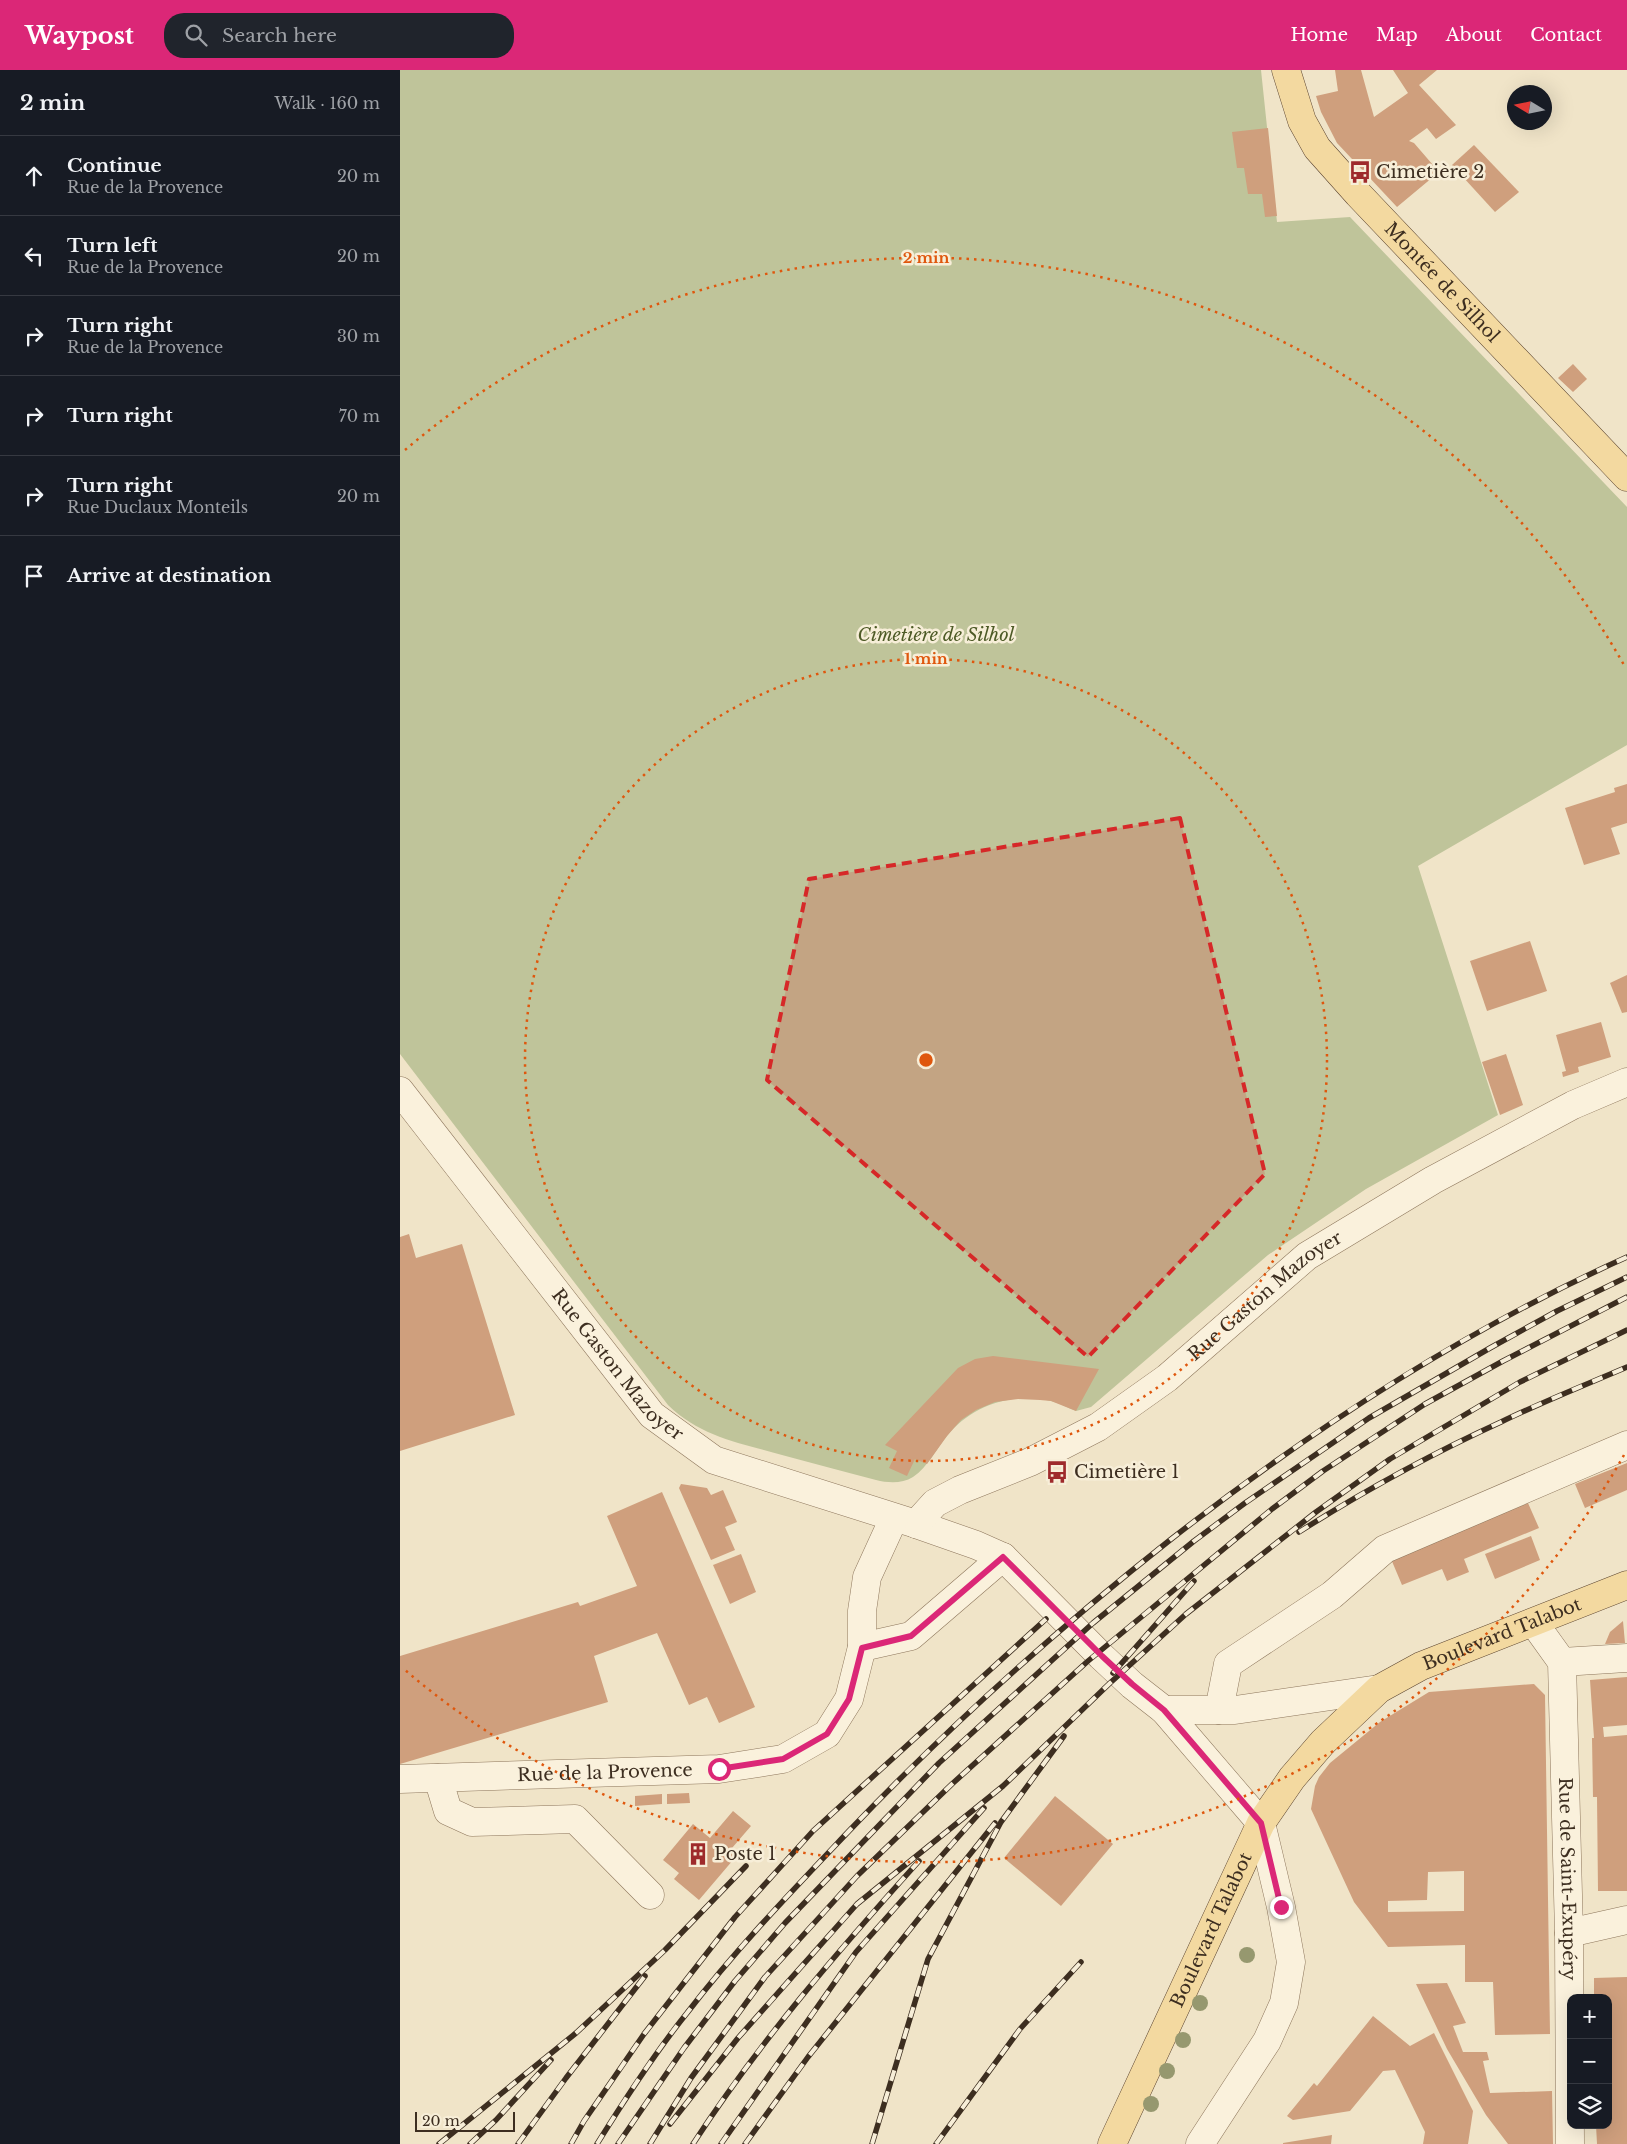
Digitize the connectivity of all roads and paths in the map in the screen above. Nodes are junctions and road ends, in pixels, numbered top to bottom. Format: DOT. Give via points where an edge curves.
graph roads {
  1 [pos="1286,70"];
  2 [pos="1627,477"];
  3 [pos="1627,1082"];
  4 [pos="400,1091"];
  5 [pos="1627,1445"];
  6 [pos="905,1521"];
  7 [pos="1003,1557"];
  8 [pos="1627,1585"];
  9 [pos="1534,1623"];
  10 [pos="862,1648"];
  11 [pos="1627,1658"];
  12 [pos="1562,1662"];
  13 [pos="1379,1689"];
  14 [pos="1164,1710"];
  15 [pos="1219,1710"];
  16 [pos="438,1778"];
  17 [pos="400,1779"];
  18 [pos="1261,1823"];
  19 [pos="650,1895"];
  20 [pos="1627,1920"];
  21 [pos="1569,1933"];
  22 [pos="1112,2144"];
  23 [pos="1200,2144"];
  24 [pos="1570,2144"];
  1 -- 2 [label="main road, Montée de Silhol" via="1302,121 1317,148"];
  3 -- 6 [label="street, Rue Gaston Mazoyer" via="1573,1105 1433,1180 1307,1256 1167,1378 1098,1427 1030,1462 960,1490"];
  4 -- 6 [label="street, Rue Gaston Mazoyer" via="652,1415 714,1460"];
  5 -- 15 [label="street" via="1385,1549 1332,1595 1228,1664"];
  6 -- 7 [label="street, Rue Gaston Mazoyer"];
  6 -- 10 [label="street, Rue de la Provence" via="867,1577 862,1611"];
  7 -- 10 [label="street" via="911,1636"];
  7 -- 14 [label="street" via="1102,1656"];
  8 -- 9 [label="main road, Boulevard Talabot"];
  9 -- 12 [label="street"];
  9 -- 13 [label="main road, Boulevard Talabot" via="1421,1666"];
  10 -- 16 [label="street, Rue de la Provence" via="849,1699 827,1734 783,1759 719,1769"];
  11 -- 12 [label="street"];
  12 -- 21 [label="street, Rue de Saint-Exupéry"];
  13 -- 15 [label="street, Boulevard Talabot"];
  13 -- 18 [label="main road, Boulevard Talabot" via="1323,1742 1292,1778"];
  14 -- 15 [label="street, Boulevard Talabot"];
  14 -- 18 [label="street"];
  16 -- 17 [label="street, Rue de la Provence"];
  16 -- 19 [label="street" via="448,1811 472,1822 575,1819"];
  18 -- 22 [label="main road, Boulevard Talabot"];
  18 -- 23 [label="street" via="1291,1962 1284,2003 1267,2041"];
  20 -- 21 [label="street"];
  21 -- 24 [label="street, Rue de Saint-Exupéry"];
}
